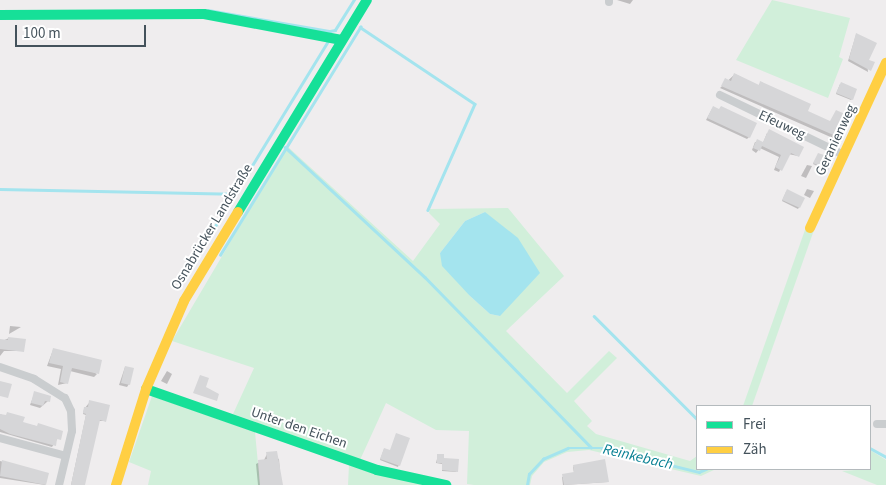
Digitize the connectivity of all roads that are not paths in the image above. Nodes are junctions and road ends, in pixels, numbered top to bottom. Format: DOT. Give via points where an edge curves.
graph roads {
  1 [pos="367,0"];
  2 [pos="0,15"];
  3 [pos="342,40"];
  4 [pos="886,63"];
  5 [pos="720,96"];
  6 [pos="844,154"];
  7 [pos="810,228"];
  8 [pos="0,367"];
  9 [pos="146,389"];
  10 [pos="877,424"];
  11 [pos="886,424"];
  12 [pos="0,438"];
  13 [pos="66,456"];
  14 [pos="59,485"];
  15 [pos="116,485"];
  16 [pos="446,485"];
  1 -- 3 [label="street, Osnabrücker Landstraße"];
  2 -- 3 [label="street" via="204,14"];
  3 -- 9 [label="street, Osnabrücker Landstraße" via="184,301"];
  4 -- 6 [label="street, Geranienweg"];
  5 -- 6 [label="street, Efeuweg"];
  6 -- 7 [label="street, Geranienweg"];
  8 -- 13 [label="street" via="34,379 66,398 73,421"];
  9 -- 15 [label="street, Osnabrücker Landstraße"];
  9 -- 16 [label="street, Unter den Eichen" via="377,470"];
  10 -- 11 [label="street"];
  12 -- 13 [label="street"];
  13 -- 14 [label="street"];
}
